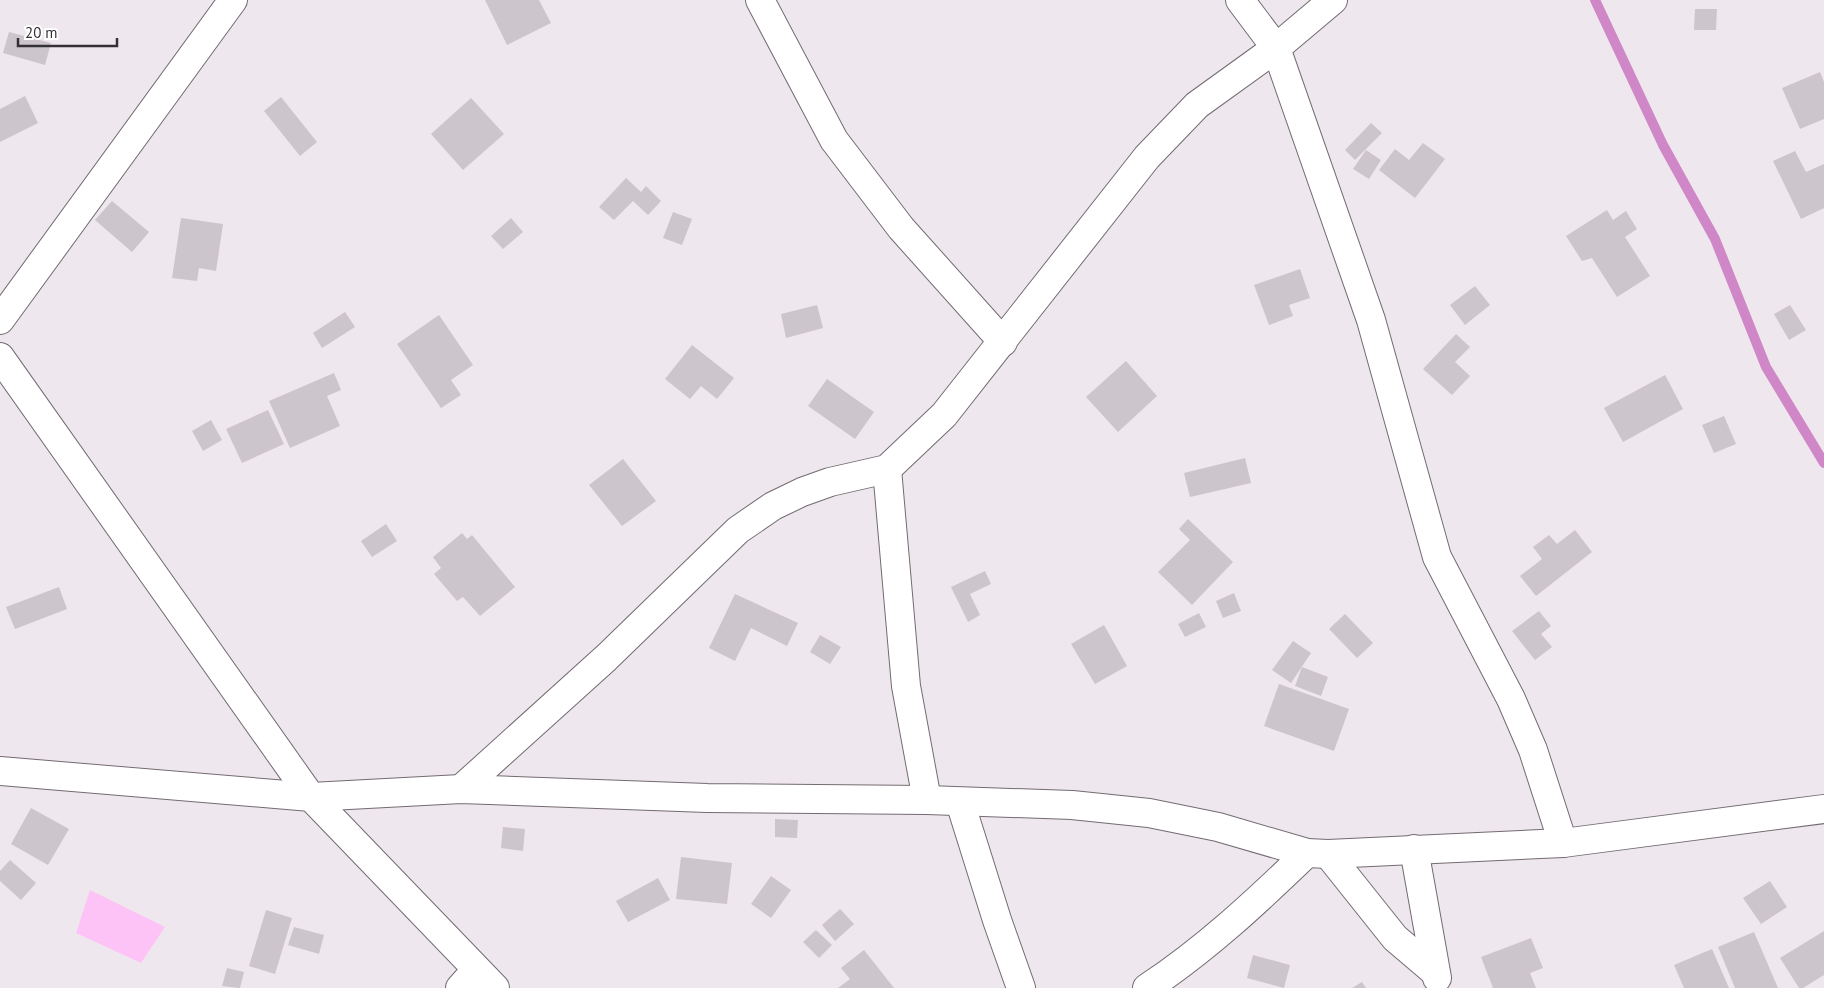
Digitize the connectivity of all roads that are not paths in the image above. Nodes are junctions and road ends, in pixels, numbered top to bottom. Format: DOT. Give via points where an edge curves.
graph roads {
  1 [pos="233,0"];
  2 [pos="1240,0"];
  3 [pos="1333,0"];
  4 [pos="771,6"];
  5 [pos="1276,48"];
  6 [pos="0,320"];
  7 [pos="1003,342"];
  8 [pos="3,368"];
  9 [pos="887,469"];
  10 [pos="0,771"];
  11 [pos="461,789"];
  12 [pos="311,797"];
  13 [pos="927,800"];
  14 [pos="960,802"];
  15 [pos="1824,809"];
  16 [pos="1563,843"];
  17 [pos="1414,849"];
  18 [pos="1317,854"];
  19 [pos="1438,980"];
  20 [pos="477,982"];
  21 [pos="1021,988"];
  22 [pos="1147,988"];
  1 -- 6 [label="street"];
  2 -- 5 [label="street"];
  3 -- 5 [label="street"];
  4 -- 7 [label="street" via="834,140 902,228"];
  5 -- 7 [label="street" via="1197,105 1146,156"];
  5 -- 16 [label="street" via="1371,320 1437,557 1511,699 1533,750"];
  7 -- 9 [label="street" via="944,415"];
  8 -- 12 [label="street"];
  9 -- 11 [label="street" via="802,492 773,506 738,530 606,658"];
  9 -- 13 [label="street" via="906,686"];
  10 -- 12 [label="street"];
  11 -- 12 [label="street"];
  11 -- 13 [label="street" via="707,798"];
  12 -- 20 [label="street"];
  13 -- 14 [label="street"];
  14 -- 18 [label="street" via="1072,805 1149,813 1218,827"];
  14 -- 21 [label="street"];
  15 -- 16 [label="street"];
  16 -- 17 [label="street"];
  17 -- 18 [label="street"];
  17 -- 19 [label="street"];
  18 -- 19 [label="street"];
  18 -- 22 [label="street" via="1186,962"];
}
